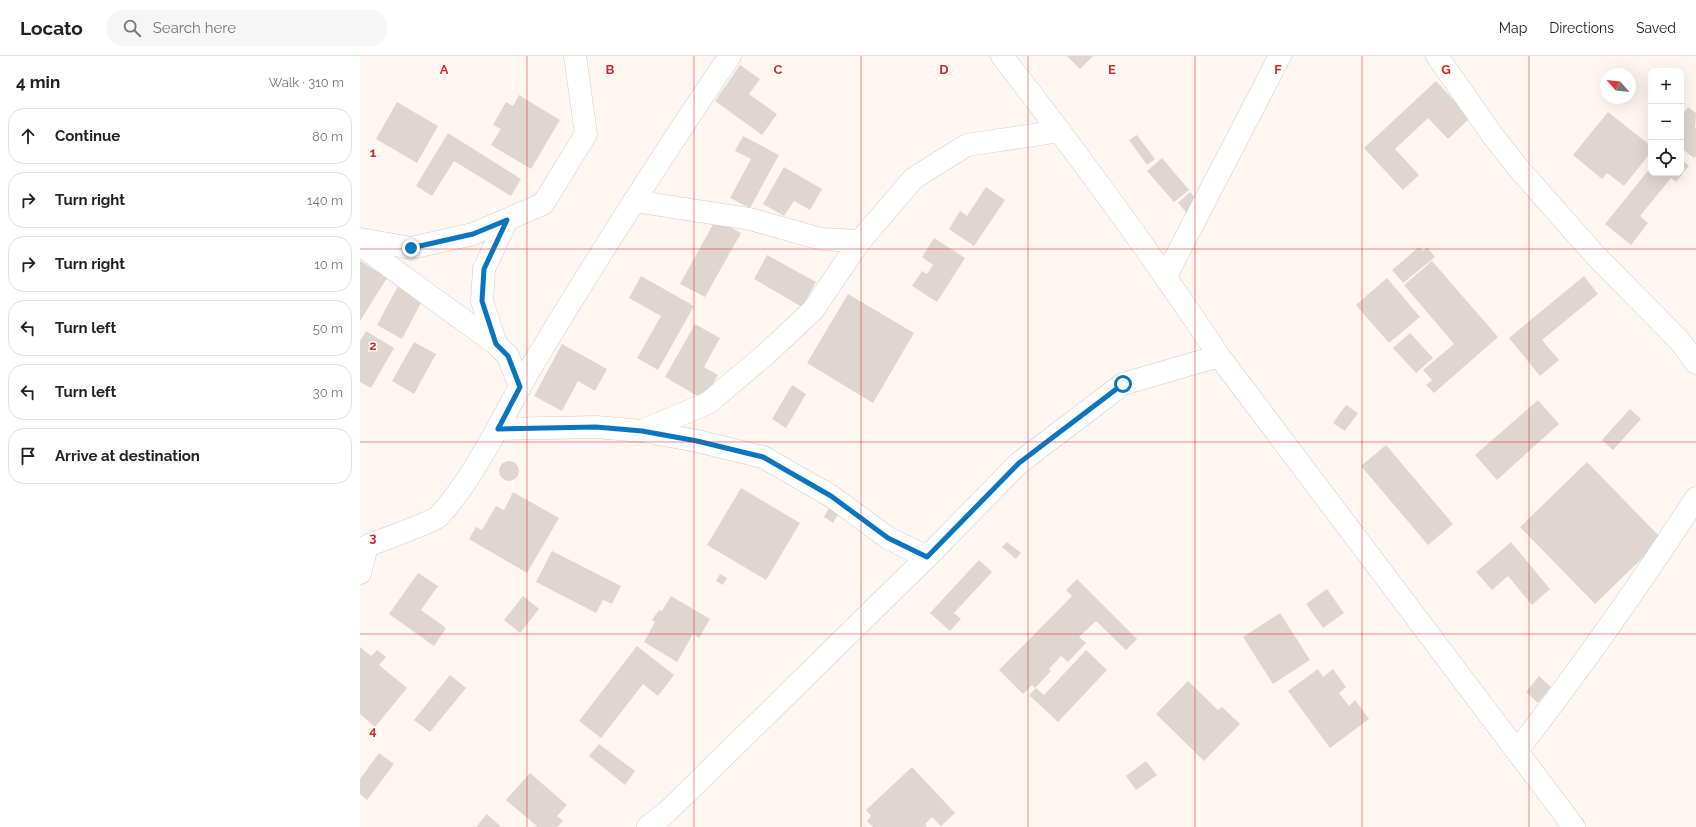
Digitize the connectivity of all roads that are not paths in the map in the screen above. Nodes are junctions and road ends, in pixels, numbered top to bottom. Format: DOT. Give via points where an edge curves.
graph roads {
  1 [pos="575,56"];
  2 [pos="730,56"];
  3 [pos="1002,56"];
  4 [pos="1280,56"];
  5 [pos="1437,56"];
  6 [pos="1060,131"];
  7 [pos="634,201"];
  8 [pos="507,220"];
  9 [pos="360,239"];
  10 [pos="860,241"];
  11 [pos="360,245"];
  12 [pos="1166,276"];
  13 [pos="496,344"];
  14 [pos="1219,356"];
  15 [pos="1696,363"];
  16 [pos="520,387"];
  17 [pos="498,429"];
  18 [pos="642,431"];
  19 [pos="1696,498"];
  20 [pos="927,557"];
  21 [pos="360,573"];
  22 [pos="1517,751"];
  23 [pos="648,827"];
  24 [pos="1574,827"];
  1 -- 8 [label="street" via="586,134 543,204"];
  2 -- 7 [label="street"];
  3 -- 6 [label="street"];
  4 -- 12 [label="street"];
  5 -- 15 [label="street" via="1519,169 1596,256 1679,340"];
  6 -- 10 [label="street" via="967,145 914,178"];
  6 -- 12 [label="street"];
  7 -- 10 [label="street" via="750,219 821,239"];
  7 -- 16 [label="street"];
  8 -- 9 [label="street" via="473,234 411,248"];
  8 -- 13 [label="street" via="484,269 482,301"];
  10 -- 18 [label="street" via="812,310 765,355 708,403"];
  11 -- 13 [label="street"];
  12 -- 14 [label="street"];
  13 -- 16 [label="street" via="508,356"];
  14 -- 20 [label="street" via="1123,384 1019,463"];
  14 -- 22 [label="street"];
  16 -- 17 [label="street"];
  17 -- 18 [label="street" via="596,427"];
  17 -- 21 [label="street" via="438,518 367,546"];
  18 -- 20 [label="street" via="763,457 831,496 888,538"];
  19 -- 22 [label="street" via="1588,659"];
  20 -- 23 [label="street" via="667,812"];
  22 -- 24 [label="street"];
}
